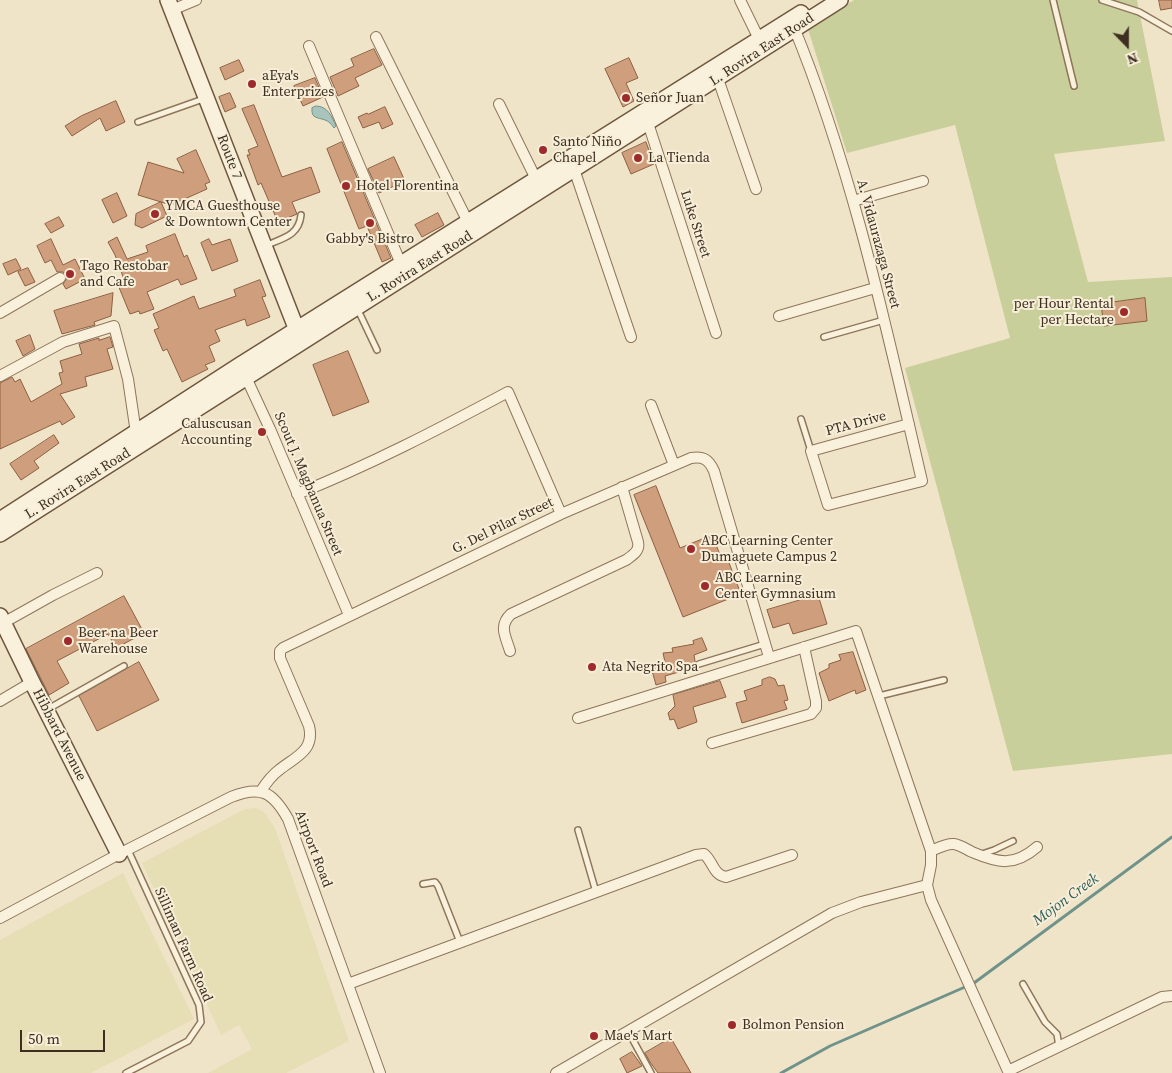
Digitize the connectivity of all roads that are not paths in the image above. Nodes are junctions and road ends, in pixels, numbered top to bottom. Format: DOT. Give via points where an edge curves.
graph roads {
  1 [pos="196,0"];
  2 [pos="740,0"];
  3 [pos="821,0"];
  4 [pos="840,0"];
  5 [pos="1053,0"];
  6 [pos="1102,0"];
  7 [pos="170,5"];
  8 [pos="793,24"];
  9 [pos="1172,31"];
  10 [pos="376,37"];
  11 [pos="759,39"];
  12 [pos="309,46"];
  13 [pos="718,79"];
  14 [pos="1074,86"];
  15 [pos="206,98"];
  16 [pos="675,98"];
  17 [pos="498,104"];
  18 [pos="138,122"];
  19 [pos="648,123"];
  20 [pos="574,169"];
  21 [pos="555,174"];
  22 [pos="536,179"];
  23 [pos="923,180"];
  24 [pos="756,189"];
  25 [pos="853,201"];
  26 [pos="301,215"];
  27 [pos="468,222"];
  28 [pos="264,246"];
  29 [pos="441,246"];
  30 [pos="401,264"];
  31 [pos="60,278"];
  32 [pos="875,288"];
  33 [pos="356,307"];
  34 [pos="0,313"];
  35 [pos="779,316"];
  36 [pos="884,320"];
  37 [pos="716,333"];
  38 [pos="299,336"];
  39 [pos="824,336"];
  40 [pos="631,337"];
  41 [pos="377,350"];
  42 [pos="243,371"];
  43 [pos="0,376"];
  44 [pos="651,405"];
  45 [pos="801,420"];
  46 [pos="909,424"];
  47 [pos="136,433"];
  48 [pos="811,451"];
  49 [pos="104,460"];
  50 [pos="674,465"];
  51 [pos="622,487"];
  52 [pos="298,494"];
  53 [pos="561,514"];
  54 [pos="0,520"];
  55 [pos="0,534"];
  56 [pos="97,573"];
  57 [pos="349,615"];
  58 [pos="2,619"];
  59 [pos="766,644"];
  60 [pos="804,647"];
  61 [pos="510,651"];
  62 [pos="769,657"];
  63 [pos="699,664"];
  64 [pos="124,666"];
  65 [pos="944,680"];
  66 [pos="32,682"];
  67 [pos="879,696"];
  68 [pos="0,701"];
  69 [pos="46,710"];
  70 [pos="578,718"];
  71 [pos="712,743"];
  72 [pos="261,791"];
  73 [pos="578,830"];
  74 [pos="1013,841"];
  75 [pos="1037,848"];
  76 [pos="931,851"];
  77 [pos="123,852"];
  78 [pos="978,854"];
  79 [pos="792,855"];
  80 [pos="423,884"];
  81 [pos="927,885"];
  82 [pos="596,892"];
  83 [pos="0,918"];
  84 [pos="460,942"];
  85 [pos="348,984"];
  86 [pos="1023,984"];
  87 [pos="1172,996"];
  88 [pos="628,1032"];
  89 [pos="1059,1047"];
  90 [pos="562,1071"];
  91 [pos="1009,1072"];
  92 [pos="126,1073"];
  93 [pos="380,1073"];
  94 [pos="651,1073"];
  1 -- 7 [label="street"];
  2 -- 11 [label="street"];
  3 -- 8 [label="main road, L. Rovira East Road"];
  4 -- 8 [label="main road, L. Rovira East Road"];
  5 -- 14 [label="lane"];
  6 -- 9 [label="lane" via="1140,12"];
  7 -- 15 [label="main road, Route 7"];
  8 -- 11 [label="main road, L. Rovira East Road"];
  8 -- 13 [label="main road, L. Rovira East Road"];
  8 -- 25 [label="street, A. Vidaurazaga Street"];
  10 -- 27 [label="street"];
  11 -- 16 [label="main road, L. Rovira East Road"];
  12 -- 30 [label="street"];
  13 -- 16 [label="main road, L. Rovira East Road"];
  13 -- 24 [label="street"];
  15 -- 18 [label="lane"];
  15 -- 28 [label="main road, Route 7"];
  16 -- 19 [label="main road, L. Rovira East Road"];
  16 -- 21 [label="main road, L. Rovira East Road"];
  17 -- 22 [label="street"];
  19 -- 20 [label="main road, L. Rovira East Road"];
  19 -- 37 [label="street, Luke Street"];
  20 -- 21 [label="main road, L. Rovira East Road"];
  20 -- 40 [label="street"];
  21 -- 22 [label="main road, L. Rovira East Road"];
  21 -- 29 [label="main road, L. Rovira East Road"];
  22 -- 27 [label="main road, L. Rovira East Road"];
  23 -- 25 [label="street"];
  25 -- 32 [label="street, A. Vidaurazaga Street"];
  26 -- 28 [label="lane" via="295,231"];
  27 -- 29 [label="main road, L. Rovira East Road"];
  28 -- 38 [label="main road, Route 7"];
  29 -- 30 [label="main road, L. Rovira East Road"];
  29 -- 33 [label="main road, L. Rovira East Road"];
  30 -- 38 [label="main road, L. Rovira East Road"];
  31 -- 34 [label="street"];
  32 -- 35 [label="street"];
  32 -- 36 [label="street, A. Vidaurazaga Street"];
  33 -- 38 [label="main road, L. Rovira East Road"];
  33 -- 41 [label="lane"];
  36 -- 39 [label="lane"];
  36 -- 46 [label="street, A. Vidaurazaga Street"];
  38 -- 42 [label="main road, L. Rovira East Road"];
  42 -- 47 [label="main road, L. Rovira East Road"];
  42 -- 49 [label="main road, L. Rovira East Road"];
  42 -- 52 [label="street, Scout J. Magbanua Street"];
  43 -- 47 [label="street" via="63,342 114,326 128,379"];
  44 -- 50 [label="street"];
  45 -- 48 [label="lane"];
  46 -- 48 [label="street, PTA Drive"];
  46 -- 48 [label="street, A. Vidaurazaga Street" via="922,480 828,505"];
  47 -- 49 [label="main road, L. Rovira East Road"];
  49 -- 54 [label="main road, L. Rovira East Road"];
  49 -- 55 [label="main road, L. Rovira East Road"];
  50 -- 51 [label="street, G. Del Pilar Street"];
  50 -- 59 [label="street, G. Del Pilar Street" via="699,457 711,464"];
  51 -- 53 [label="street, G. Del Pilar Street"];
  51 -- 61 [label="street" via="638,550 626,560 511,614 503,626"];
  52 -- 53 [label="street" via="402,448 508,392"];
  52 -- 57 [label="street, Scout J. Magbanua Street"];
  53 -- 57 [label="street, G. Del Pilar Street"];
  56 -- 58 [label="street"];
  57 -- 72 [label="street, G. Del Pilar Street" via="280,651 311,735 302,753 277,771"];
  58 -- 66 [label="main road, Hibbard Avenue"];
  59 -- 62 [label="street, G. Del Pilar Street"];
  59 -- 63 [label="lane"];
  60 -- 62 [label="street"];
  60 -- 67 [label="street" via="856,631"];
  60 -- 71 [label="street" via="816,700 816,708 811,714"];
  62 -- 70 [label="street"];
  64 -- 69 [label="lane"];
  65 -- 67 [label="lane"];
  66 -- 68 [label="street"];
  66 -- 69 [label="main road, Hibbard Avenue"];
  67 -- 76 [label="street"];
  69 -- 77 [label="main road, Hibbard Avenue"];
  72 -- 77 [label="street" via="231,797"];
  72 -- 85 [label="street, Airport Road" via="276,800 288,819"];
  73 -- 82 [label="lane"];
  74 -- 78 [label="lane"];
  75 -- 78 [label="street" via="1026,857 1009,862"];
  76 -- 78 [label="street" via="954,844"];
  76 -- 81 [label="street"];
  77 -- 83 [label="street"];
  77 -- 92 [label="lane, Silliman Farm Road" via="199,1005 201,1022 188,1041"];
  79 -- 82 [label="street" via="726,878 716,872 708,857 696,855"];
  80 -- 84 [label="lane" via="435,882 438,886"];
  81 -- 88 [label="street" via="832,913"];
  81 -- 91 [label="street" via="944,931"];
  82 -- 84 [label="street"];
  84 -- 85 [label="street"];
  85 -- 93 [label="street, Airport Road"];
  86 -- 89 [label="lane" via="1045,1022 1056,1034"];
  87 -- 89 [label="street" via="1162,996"];
  88 -- 90 [label="street"];
  88 -- 94 [label="lane"];
  89 -- 91 [label="street"];
}
